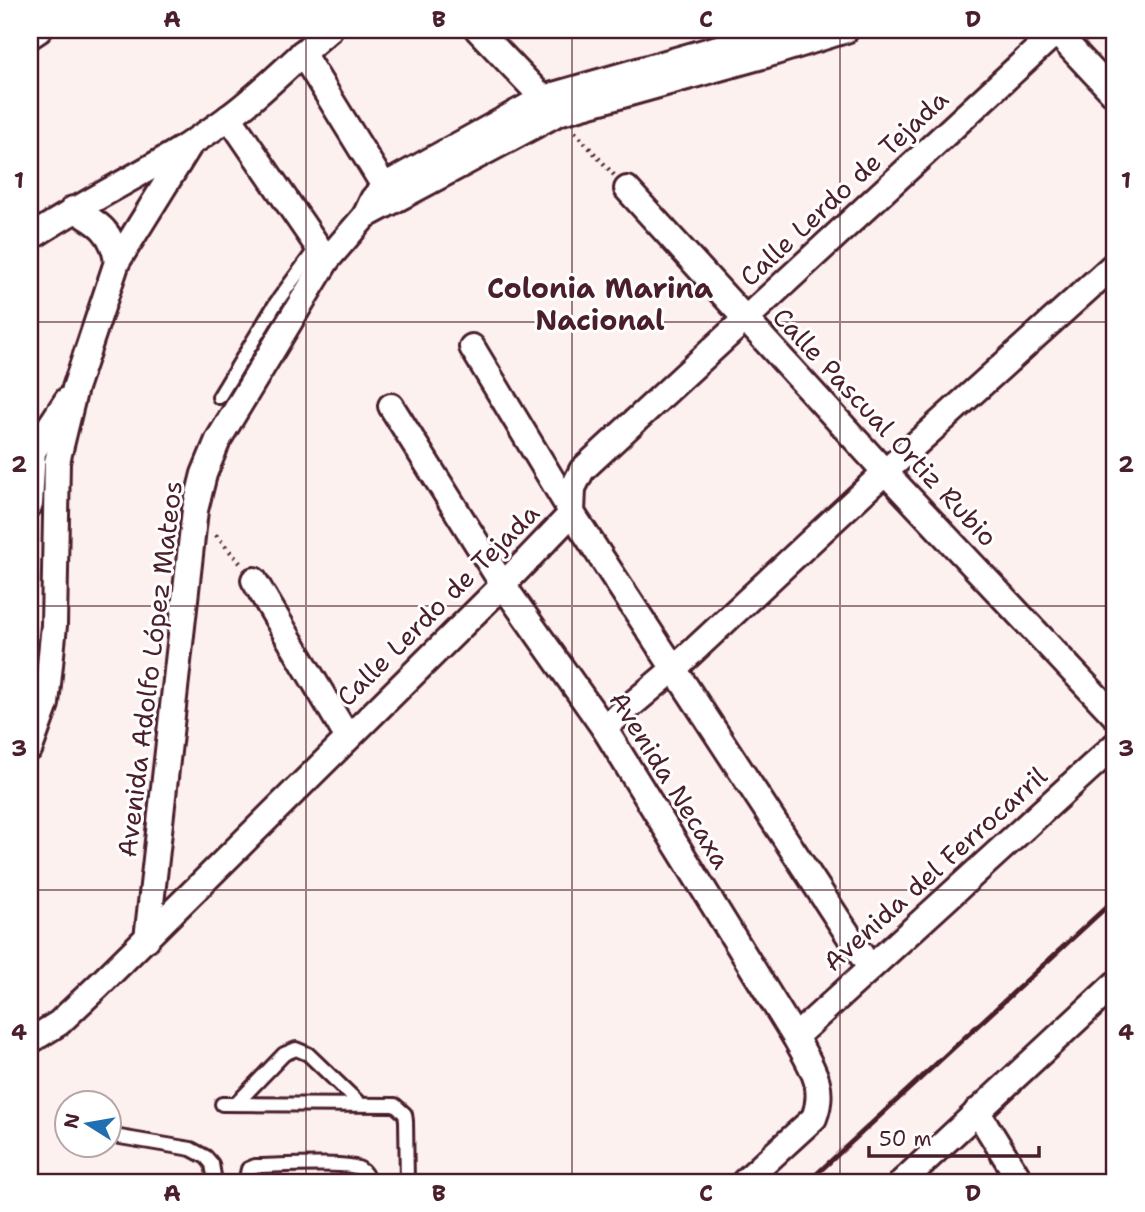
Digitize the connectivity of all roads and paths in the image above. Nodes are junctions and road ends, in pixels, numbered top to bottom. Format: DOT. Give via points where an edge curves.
graph roads {
  1 [pos="39,30"];
  2 [pos="316,30"];
  3 [pos="329,30"];
  4 [pos="478,30"];
  5 [pos="781,30"];
  6 [pos="846,30"];
  7 [pos="30,36"];
  8 [pos="302,53"];
  9 [pos="1115,95"];
  10 [pos="550,106"];
  11 [pos="229,117"];
  12 [pos="191,143"];
  13 [pos="384,186"];
  14 [pos="627,189"];
  15 [pos="73,209"];
  16 [pos="365,216"];
  17 [pos="30,238"];
  18 [pos="322,253"];
  19 [pos="117,262"];
  20 [pos="1115,264"];
  21 [pos="745,320"];
  22 [pos="472,347"];
  23 [pos="75,388"];
  24 [pos="219,397"];
  25 [pos="391,406"];
  26 [pos="31,453"];
  27 [pos="885,472"];
  28 [pos="30,504"];
  29 [pos="195,510"];
  30 [pos="572,513"];
  31 [pos="254,580"];
  32 [pos="503,585"];
  33 [pos="675,668"];
  34 [pos="1115,716"];
  35 [pos="604,729"];
  36 [pos="348,738"];
  37 [pos="1115,745"];
  38 [pos="30,748"];
  39 [pos="148,939"];
  40 [pos="870,968"];
  41 [pos="1115,984"];
  42 [pos="795,1037"];
  43 [pos="30,1041"];
  44 [pos="222,1104"];
  45 [pos="236,1104"];
  46 [pos="360,1104"];
  47 [pos="977,1111"];
  48 [pos="122,1138"];
  49 [pos="215,1182"];
  50 [pos="245,1182"];
  51 [pos="368,1182"];
  52 [pos="407,1182"];
  53 [pos="744,1182"];
  54 [pos="902,1182"];
  55 [pos="1021,1182"];
  1 -- 7 [label="street"];
  2 -- 8 [label="street"];
  3 -- 8 [label="street"];
  4 -- 10 [label="street"];
  5 -- 10 [label="street"];
  6 -- 10 [label="street, Avenida Adolfo López Mateos" via="765,55"];
  8 -- 11 [label="street"];
  8 -- 13 [label="street"];
  9 -- 21 [label="street, Calle Lerdo de Tejada" via="1056,32"];
  10 -- 13 [label="street"];
  10 -- 14 [label="path"];
  10 -- 16 [label="street, Avenida Adolfo López Mateos"];
  11 -- 12 [label="street"];
  11 -- 18 [label="street"];
  12 -- 15 [label="street"];
  12 -- 19 [label="street"];
  13 -- 16 [label="street"];
  14 -- 21 [label="street, Calle Pascual Ortiz Rubio"];
  15 -- 17 [label="street"];
  15 -- 19 [label="street" via="105,230 115,244"];
  16 -- 18 [label="street, Avenida Adolfo López Mateos"];
  18 -- 24 [label="lane" via="276,303"];
  18 -- 29 [label="street, Avenida Adolfo López Mateos" via="218,440"];
  19 -- 23 [label="street"];
  20 -- 27 [label="street"];
  21 -- 27 [label="street, Calle Pascual Ortiz Rubio"];
  21 -- 30 [label="street, Calle Lerdo de Tejada" via="582,470 573,488"];
  22 -- 30 [label="street"];
  23 -- 26 [label="street"];
  23 -- 38 [label="street" via="57,462 54,625 46,704"];
  25 -- 32 [label="street, Avenida Necaxa"];
  26 -- 28 [label="street"];
  27 -- 33 [label="street"];
  27 -- 34 [label="street, Calle Pascual Ortiz Rubio"];
  29 -- 31 [label="path"];
  29 -- 39 [label="street, Avenida Adolfo López Mateos"];
  30 -- 32 [label="street, Calle Lerdo de Tejada"];
  30 -- 33 [label="street"];
  31 -- 36 [label="street"];
  32 -- 35 [label="street, Avenida Necaxa"];
  32 -- 36 [label="street, Calle Lerdo de Tejada"];
  33 -- 35 [label="street"];
  33 -- 40 [label="street"];
  35 -- 42 [label="street, Avenida Necaxa"];
  36 -- 39 [label="street, Calle Lerdo de Tejada"];
  37 -- 40 [label="street, Avenida del Ferrocarril"];
  39 -- 43 [label="street, Calle Lerdo de Tejada" via="59,1023"];
  40 -- 42 [label="street, Avenida del Ferrocarril"];
  41 -- 47 [label="street"];
  42 -- 53 [label="street, Avenida Necaxa" via="815,1074 820,1103 804,1129"];
  44 -- 45 [label="lane"];
  45 -- 46 [label="lane"];
  45 -- 46 [label="lane" via="284,1054 296,1049 308,1054"];
  46 -- 52 [label="lane" via="395,1105 405,1114"];
  47 -- 54 [label="street"];
  47 -- 55 [label="street"];
  48 -- 49 [label="lane" via="199,1152 212,1164"];
  50 -- 51 [label="lane" via="248,1168 255,1166 358,1167"];
}
